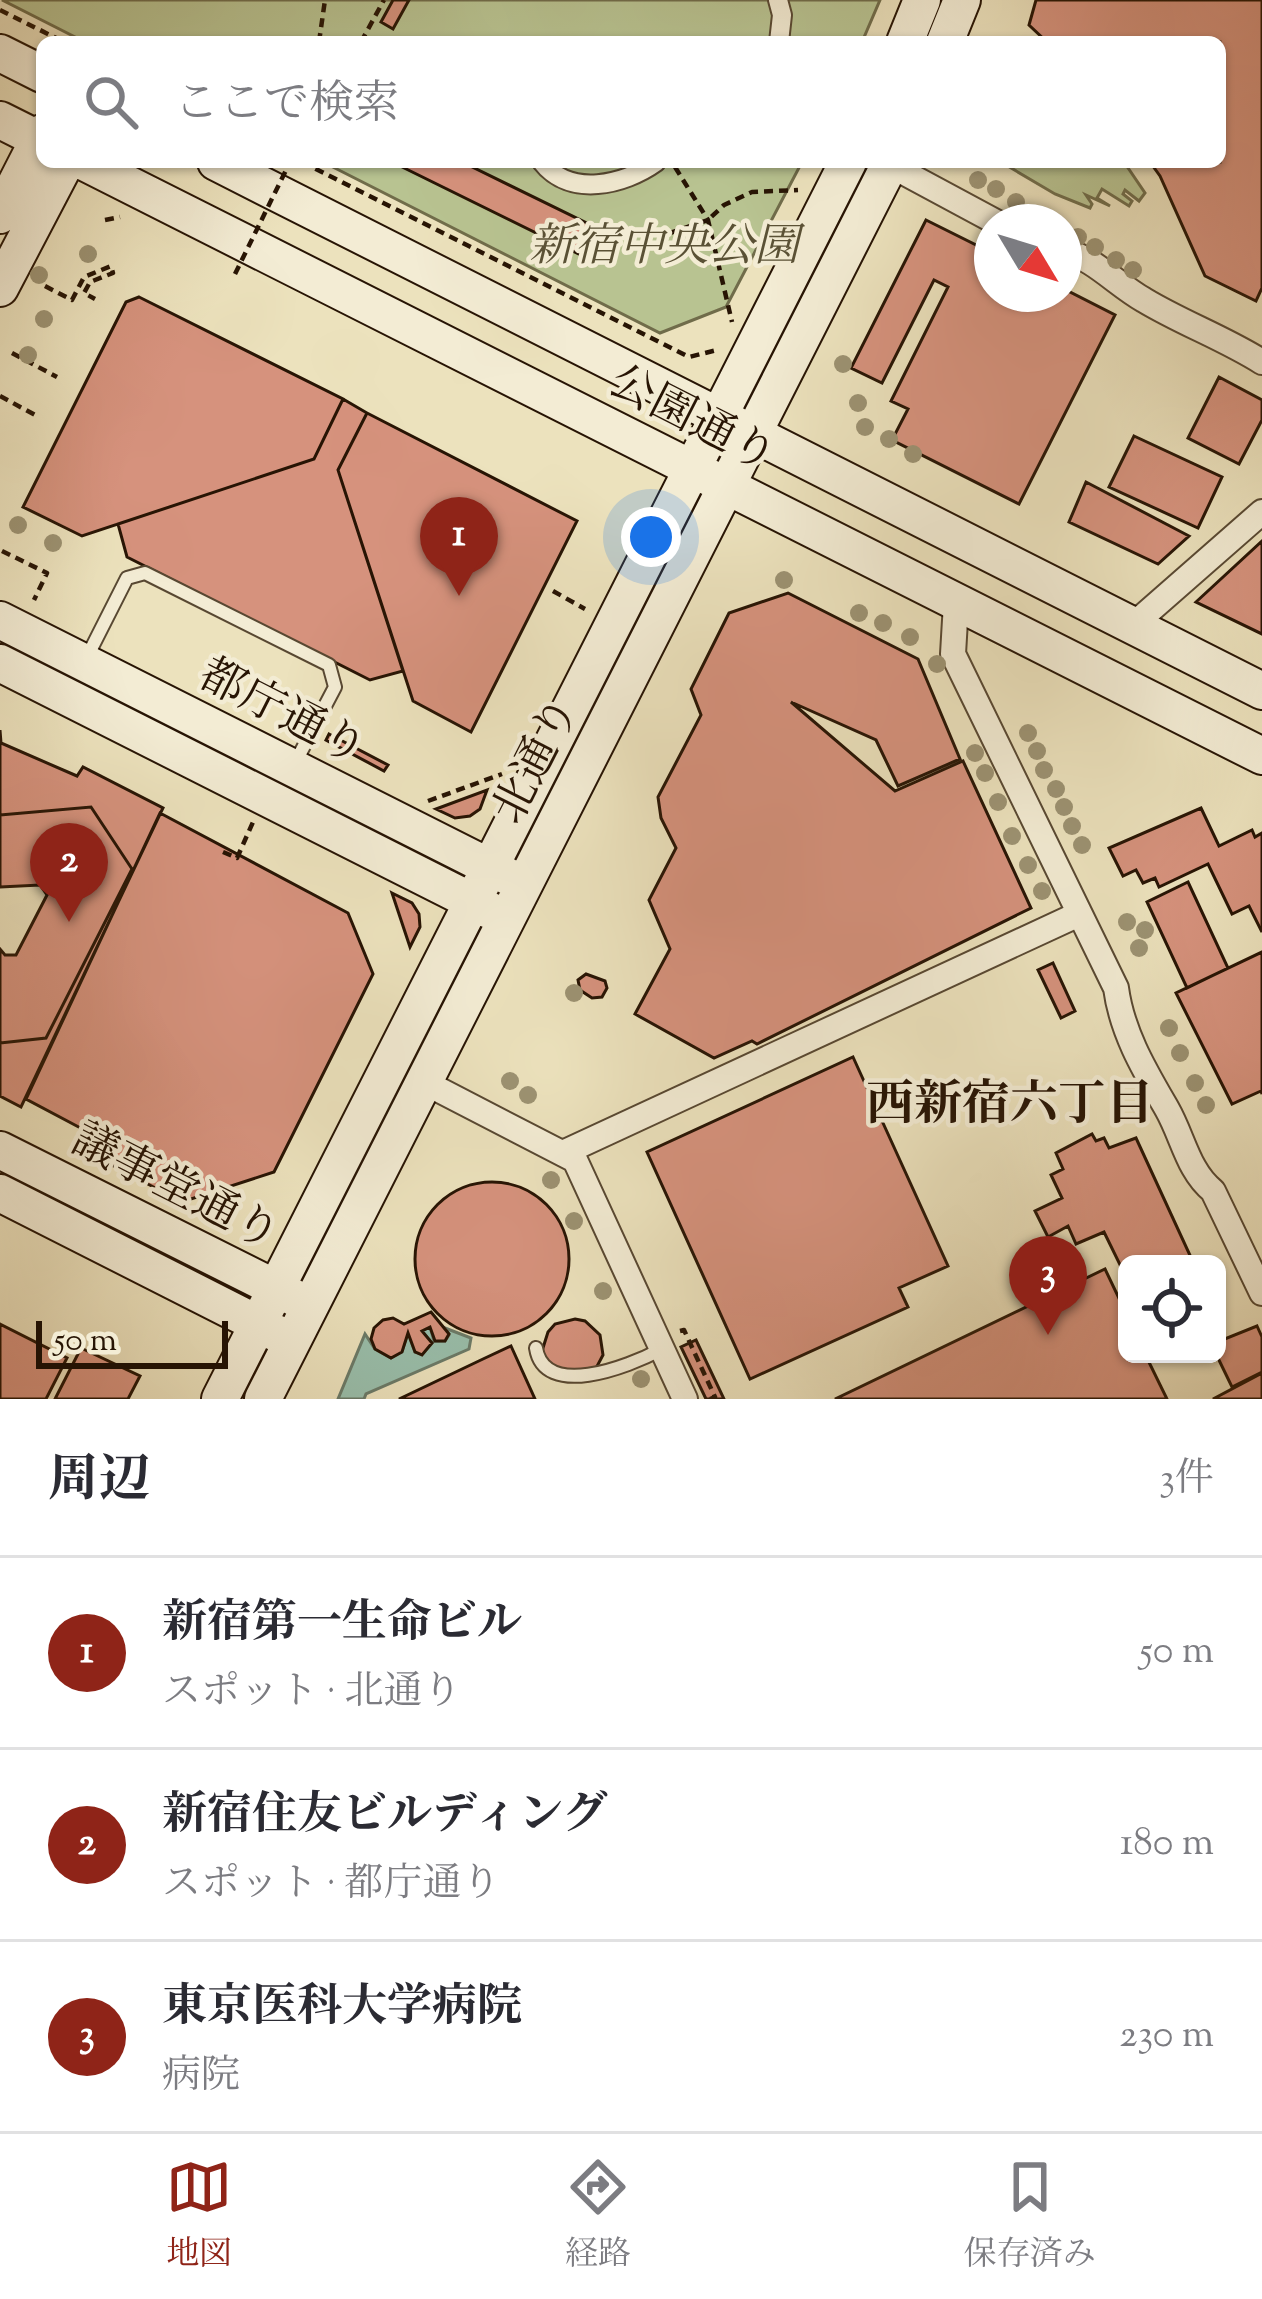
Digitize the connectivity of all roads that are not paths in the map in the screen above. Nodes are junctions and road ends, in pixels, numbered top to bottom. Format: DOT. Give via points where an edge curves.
graph roads {
  1 [pos="778,0"];
  2 [pos="922,0"];
  3 [pos="962,0"];
  4 [pos="780,36"];
  5 [pos="907,36"];
  6 [pos="947,36"];
  7 [pos="0,53"];
  8 [pos="36,71"];
  9 [pos="0,120"];
  10 [pos="36,138"];
  11 [pos="36,161"];
  12 [pos="39,168"];
  13 [pos="96,168"];
  14 [pos="228,168"];
  15 [pos="546,168"];
  16 [pos="648,168"];
  17 [pos="845,168"];
  18 [pos="887,168"];
  19 [pos="899,168"];
  20 [pos="974,210"];
  21 [pos="0,215"];
  22 [pos="1082,258"];
  23 [pos="0,288"];
  24 [pos="1262,362"];
  25 [pos="719,417"];
  26 [pos="753,434"];
  27 [pos="692,470"];
  28 [pos="726,486"];
  29 [pos="1262,512"];
  30 [pos="956,602"];
  31 [pos="16,613"];
  32 [pos="1132,626"];
  33 [pos="85,662"];
  34 [pos="0,664"];
  35 [pos="1262,691"];
  36 [pos="91,709"];
  37 [pos="1262,756"];
  38 [pos="292,768"];
  39 [pos="257,806"];
  40 [pos="490,868"];
  41 [pos="524,885"];
  42 [pos="472,902"];
  43 [pos="1079,914"];
  44 [pos="507,919"];
  45 [pos="424,1082"];
  46 [pos="0,1150"];
  47 [pos="563,1153"];
  48 [pos="0,1193"];
  49 [pos="276,1289"];
  50 [pos="1262,1292"];
  51 [pos="310,1306"];
  52 [pos="259,1324"];
  53 [pos="292,1340"];
  54 [pos="671,1341"];
  55 [pos="536,1348"];
  56 [pos="220,1399"];
  57 [pos="262,1399"];
  58 [pos="685,1399"];
  1 -- 4 [label="street"];
  2 -- 5 [label="main road"];
  3 -- 6 [label="main road"];
  7 -- 8 [label="main road"];
  9 -- 10 [label="main road"];
  11 -- 21 [label="main road"];
  12 -- 23 [label="main road"];
  13 -- 27 [label="main road, 公園通り"];
  14 -- 25 [label="main road, 公園通り"];
  15 -- 16 [label="street" via="575,182 610,184"];
  17 -- 25 [label="main road, 北通り"];
  18 -- 26 [label="main road, 北通り"];
  19 -- 20 [label="street"];
  22 -- 24 [label="street"];
  25 -- 26 [label="main road, 公園通り"];
  25 -- 27 [label="main road, 北通り"];
  26 -- 28 [label="main road, 北通り"];
  26 -- 32 [label="main road, 公園通り"];
  27 -- 28 [label="main road, 公園通り"];
  27 -- 40 [label="main road, 北通り"];
  28 -- 30 [label="main road, 公園通り"];
  28 -- 41 [label="main road, 北通り"];
  29 -- 32 [label="street"];
  30 -- 37 [label="main road, 公園通り"];
  30 -- 43 [label="street" via="953,654"];
  31 -- 33 [label="main road, 都庁通り"];
  32 -- 35 [label="main road, 公園通り"];
  33 -- 36 [label="lane"];
  33 -- 38 [label="main road, 都庁通り"];
  33 -- 38 [label="lane" via="127,578 146,573 329,665 335,687"];
  34 -- 36 [label="main road, 都庁通り"];
  36 -- 39 [label="main road, 都庁通り"];
  38 -- 39 [label="lane"];
  38 -- 40 [label="main road, 都庁通り"];
  39 -- 42 [label="main road, 都庁通り"];
  40 -- 41 [label="main road, 都庁通り"];
  40 -- 42 [label="main road, 北通り"];
  41 -- 44 [label="main road, 北通り"];
  42 -- 44 [label="main road, 都庁通り"];
  42 -- 49 [label="main road, 北通り"];
  43 -- 47 [label="street"];
  43 -- 50 [label="street" via="1156,1094"];
  44 -- 45 [label="main road, 北通り"];
  45 -- 47 [label="street"];
  45 -- 51 [label="main road, 北通り"];
  46 -- 49 [label="main road, 議事堂通り"];
  47 -- 54 [label="street" via="575,1160"];
  48 -- 52 [label="main road, 議事堂通り"];
  49 -- 51 [label="main road, 議事堂通り"];
  49 -- 52 [label="main road, 北通り"];
  51 -- 53 [label="main road, 北通り"];
  52 -- 53 [label="main road, 議事堂通り"];
  52 -- 56 [label="main road, 北通り"];
  53 -- 57 [label="main road, 北通り"];
  54 -- 55 [label="lane" via="599,1383 568,1388 538,1366"];
  54 -- 58 [label="street"];
}
